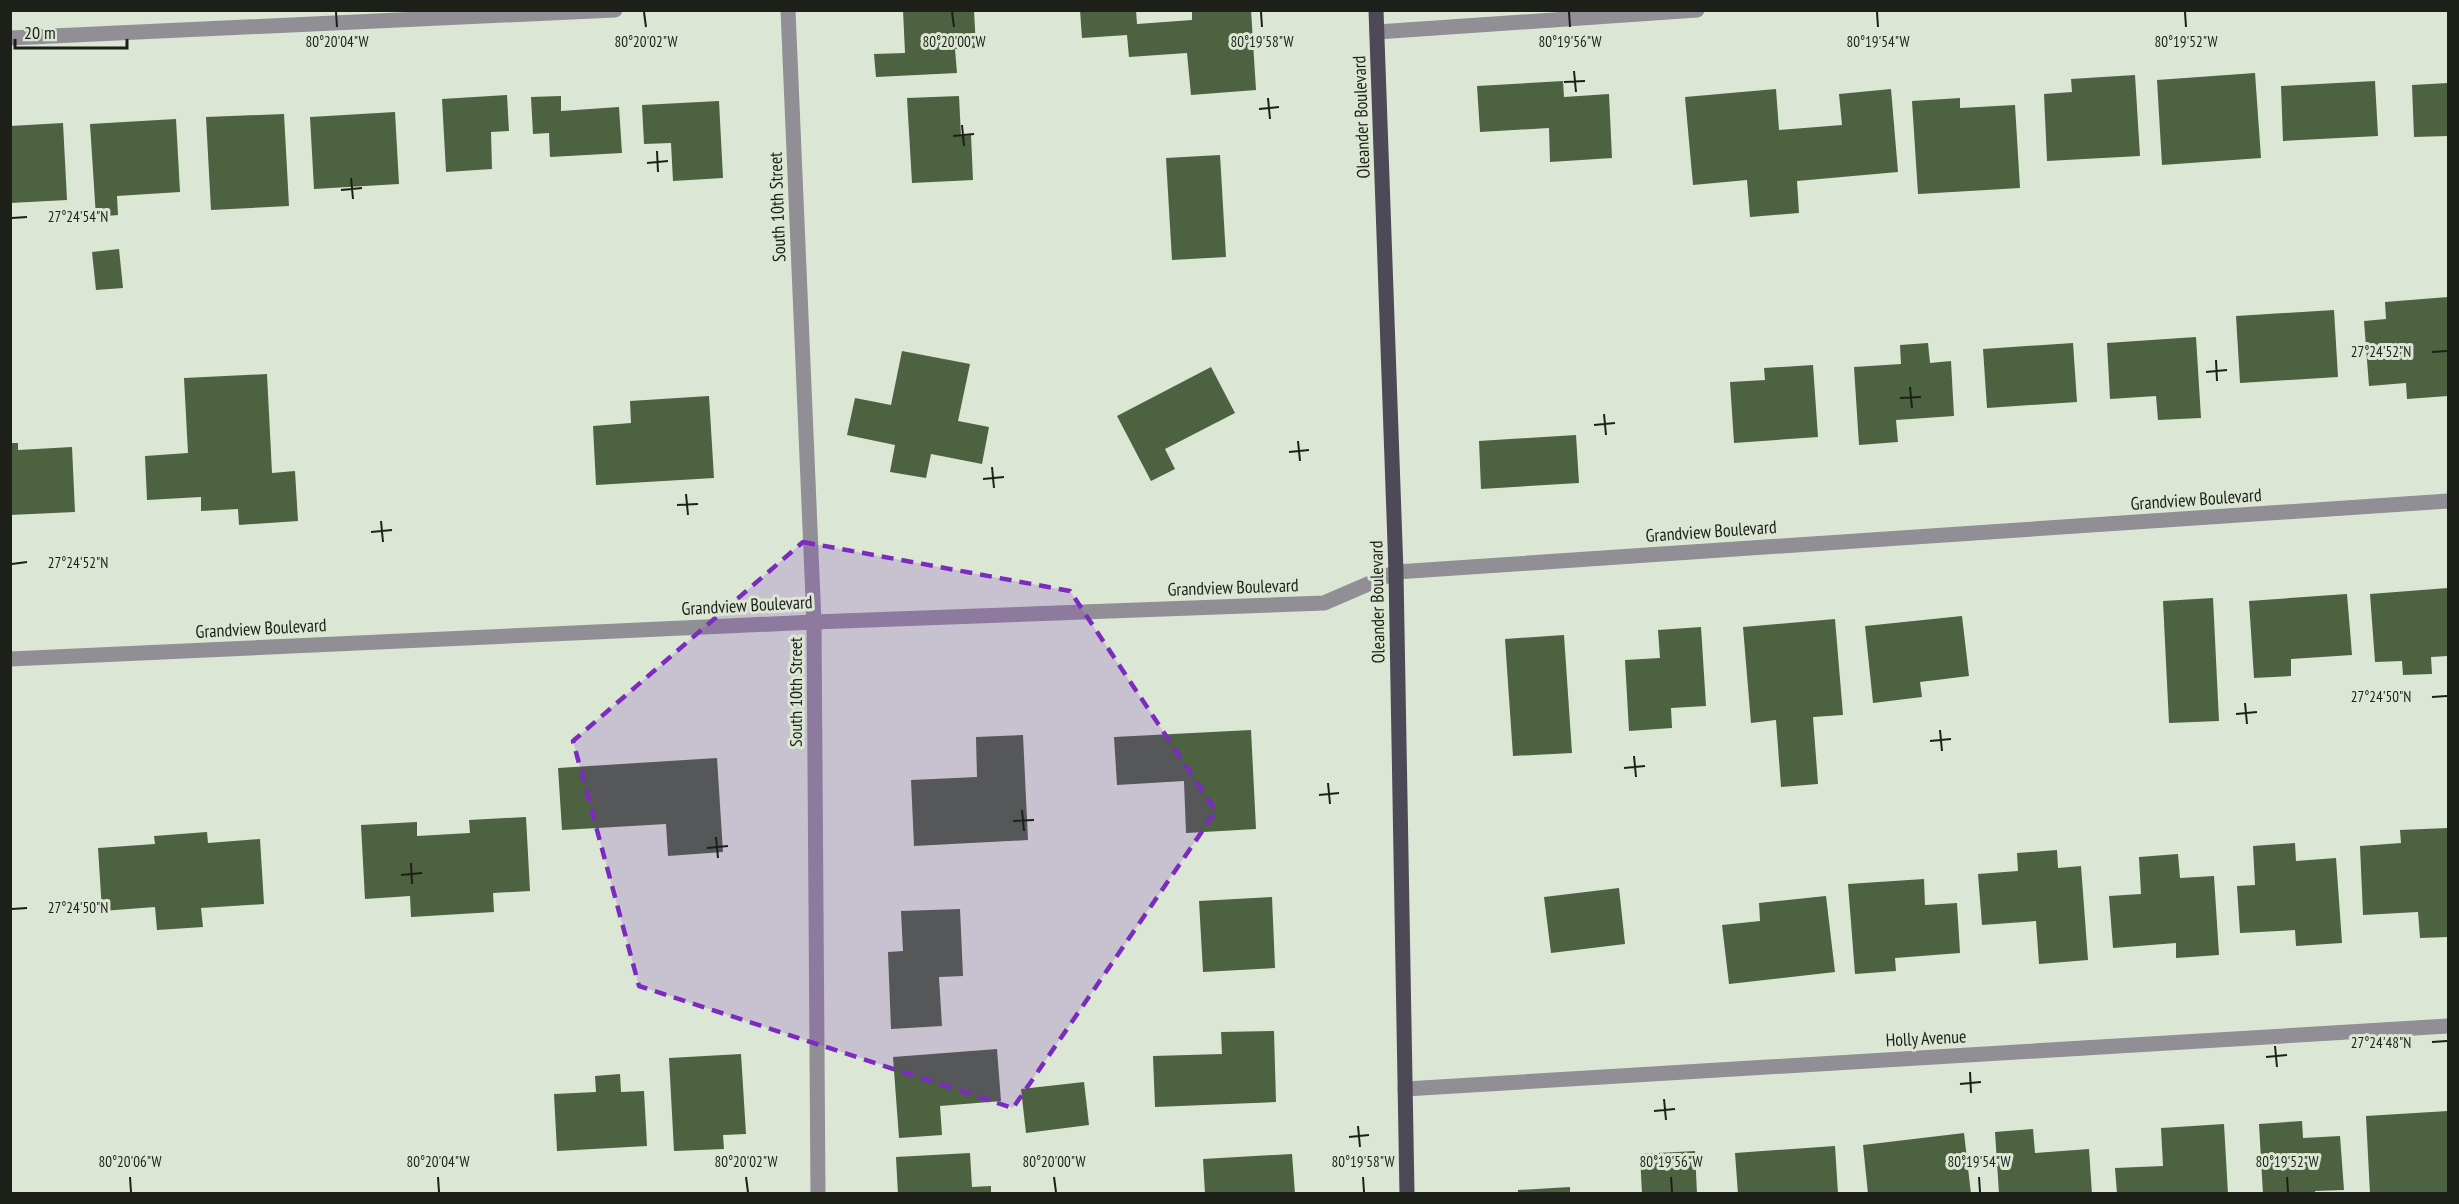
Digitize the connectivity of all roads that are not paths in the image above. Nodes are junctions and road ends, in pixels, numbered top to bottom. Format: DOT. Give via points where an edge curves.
graph roads {
  1 [pos="615,10"];
  2 [pos="788,10"];
  3 [pos="1376,10"];
  4 [pos="1697,10"];
  5 [pos="1377,32"];
  6 [pos="10,38"];
  7 [pos="2448,501"];
  8 [pos="1396,572"];
  9 [pos="813,622"];
  10 [pos="10,659"];
  11 [pos="2448,1026"];
  12 [pos="1405,1089"];
  13 [pos="818,1194"];
  14 [pos="1407,1194"];
  1 -- 6 [label="street"];
  2 -- 9 [label="street, South 10th Street"];
  3 -- 5 [label="main road, Oleander Boulevard"];
  4 -- 5 [label="street"];
  5 -- 8 [label="main road, Oleander Boulevard"];
  7 -- 8 [label="street, Grandview Boulevard"];
  8 -- 9 [label="street, Grandview Boulevard" via="1324,603"];
  8 -- 12 [label="main road, Oleander Boulevard"];
  9 -- 10 [label="street, Grandview Boulevard"];
  9 -- 13 [label="street, South 10th Street"];
  11 -- 12 [label="street, Holly Avenue"];
  12 -- 14 [label="main road, Oleander Boulevard"];
}
